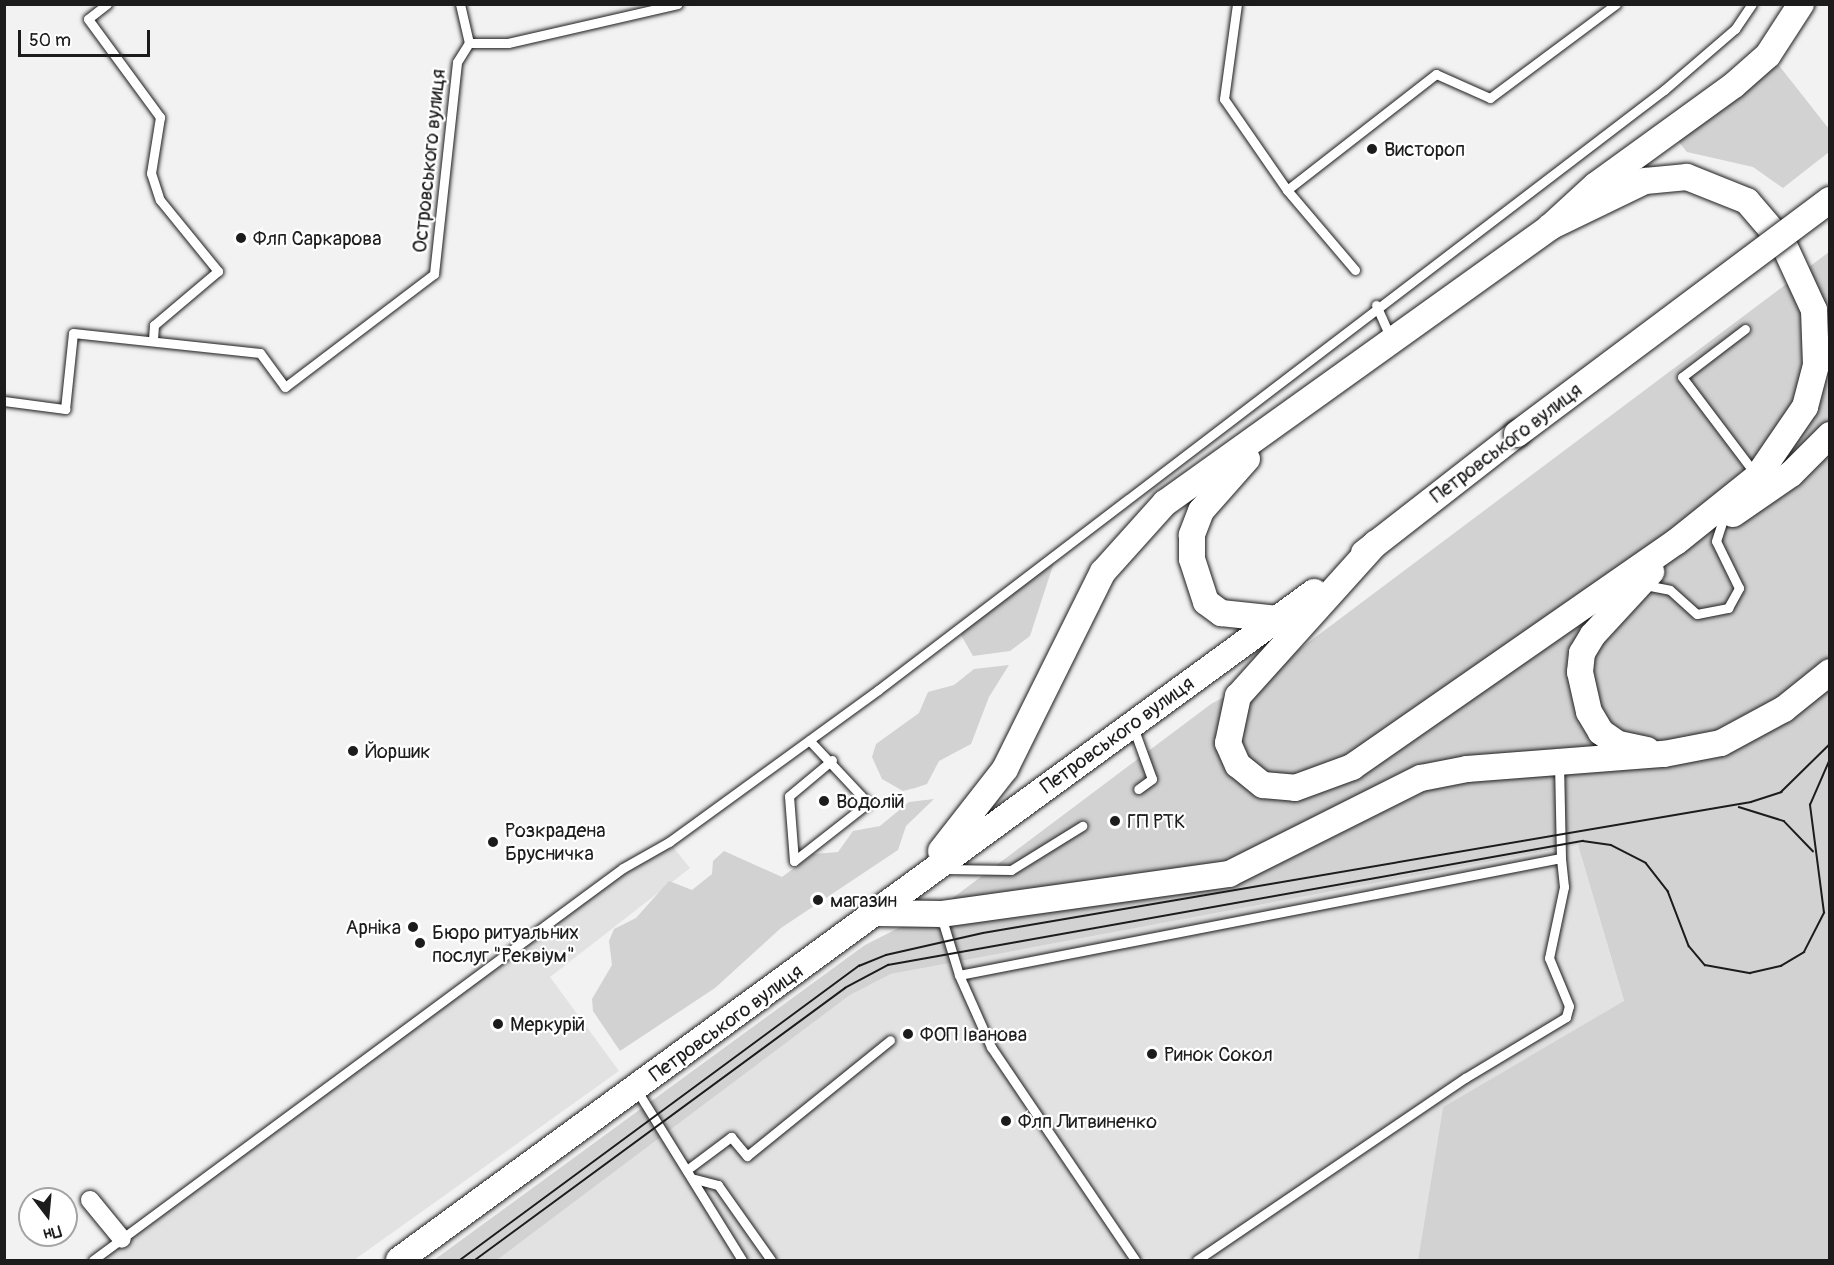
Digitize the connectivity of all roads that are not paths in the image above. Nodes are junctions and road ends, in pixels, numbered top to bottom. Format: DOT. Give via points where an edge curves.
graph roads {
  1 [pos="107,4"];
  2 [pos="460,4"];
  3 [pos="678,4"];
  4 [pos="1237,4"];
  5 [pos="1616,4"];
  6 [pos="1752,4"];
  7 [pos="1801,4"];
  8 [pos="469,43"];
  9 [pos="1287,190"];
  10 [pos="1830,200"];
  11 [pos="1550,227"];
  12 [pos="1356,270"];
  13 [pos="1376,305"];
  14 [pos="1745,329"];
  15 [pos="153,338"];
  16 [pos="1392,339"];
  17 [pos="4,402"];
  18 [pos="1302,407"];
  19 [pos="1827,446"];
  20 [pos="1757,477"];
  21 [pos="1724,519"];
  22 [pos="1676,542"];
  23 [pos="1376,543"];
  24 [pos="1640,585"];
  25 [pos="1278,619"];
  26 [pos="1830,672"];
  27 [pos="1131,723"];
  28 [pos="809,740"];
  29 [pos="1664,754"];
  30 [pos="832,760"];
  31 [pos="1559,764"];
  32 [pos="1138,789"];
  33 [pos="1082,826"];
  34 [pos="1561,858"];
  35 [pos="933,869"];
  36 [pos="877,913"];
  37 [pos="941,914"];
  38 [pos="959,975"];
  39 [pos="890,1040"];
  40 [pos="636,1089"];
  41 [pos="688,1169"];
  42 [pos="694,1179"];
  43 [pos="90,1200"];
  44 [pos="122,1239"];
  45 [pos="93,1260"];
  46 [pos="399,1260"];
  47 [pos="742,1260"];
  48 [pos="775,1260"];
  49 [pos="1135,1260"];
  50 [pos="1197,1260"];
  1 -- 15 [label="lane" via="88,19 160,117 151,173 160,200 218,271 154,325"];
  2 -- 8 [label="lane"];
  3 -- 8 [label="lane" via="508,43"];
  4 -- 9 [label="lane" via="1224,99"];
  5 -- 9 [label="lane" via="1490,98 1436,74"];
  6 -- 13 [label="lane" via="1735,29 1664,90"];
  7 -- 11 [label="main road" via="1768,55 1734,86 1596,185"];
  8 -- 15 [label="lane, Островського вулиця" via="457,62 434,274 285,387 260,353"];
  9 -- 12 [label="lane"];
  10 -- 23 [label="main road, Петровського вулиця, bridge"];
  11 -- 16 [label="main road"];
  11 -- 20 [label="main road" via="1645,181 1688,177 1747,201 1783,243 1814,310 1816,365 1805,407"];
  13 -- 16 [label="lane"];
  13 -- 28 [label="lane"];
  14 -- 20 [label="lane" via="1682,377"];
  15 -- 17 [label="lane, Островського вулиця" via="73,333 65,409"];
  16 -- 18 [label="main road"];
  18 -- 25 [label="main road" via="1239,466 1202,511 1192,535 1192,559 1206,602 1221,613"];
  18 -- 36 [label="main road" via="1165,503 1103,572 1011,759 983,802"];
  19 -- 21 [label="main road" via="1765,495"];
  20 -- 22 [label="main road"];
  21 -- 22 [label="main road"];
  21 -- 24 [label="lane" via="1716,541 1739,588 1728,608 1697,614 1670,590"];
  22 -- 23 [label="main road" via="1352,767 1295,788 1263,785 1238,765 1228,743 1238,696"];
  22 -- 24 [label="main road"];
  23 -- 25 [label="main road, Петровського вулиця"];
  24 -- 29 [label="main road" via="1593,635 1582,653 1580,672 1589,712 1601,732 1618,744"];
  25 -- 27 [label="main road, Петровського вулиця"];
  26 -- 29 [label="main road" via="1785,709 1721,743"];
  27 -- 32 [label="lane" via="1152,779"];
  27 -- 35 [label="main road, Петровського вулиця"];
  28 -- 30 [label="lane"];
  28 -- 44 [label="lane" via="669,842 623,868"];
  29 -- 31 [label="main road"];
  30 -- 30 [label="lane" via="789,796 794,861 868,803"];
  31 -- 34 [label="lane"];
  31 -- 37 [label="main road" via="1467,769 1421,778 1229,874"];
  33 -- 35 [label="lane" via="1011,870"];
  34 -- 38 [label="lane"];
  34 -- 50 [label="lane" via="1564,887 1549,958 1569,1006 1566,1017 1465,1078"];
  35 -- 36 [label="main road, Петровського вулиця"];
  36 -- 37 [label="main road"];
  36 -- 40 [label="main road, Петровського вулиця"];
  37 -- 38 [label="lane"];
  38 -- 49 [label="lane" via="991,1047"];
  39 -- 41 [label="lane" via="747,1156 731,1137"];
  40 -- 41 [label="lane"];
  40 -- 46 [label="main road, Петровського вулиця"];
  41 -- 42 [label="lane"];
  42 -- 47 [label="lane" via="701,1200"];
  42 -- 48 [label="lane" via="718,1185"];
  43 -- 44 [label="street"];
  44 -- 45 [label="lane"];
}
